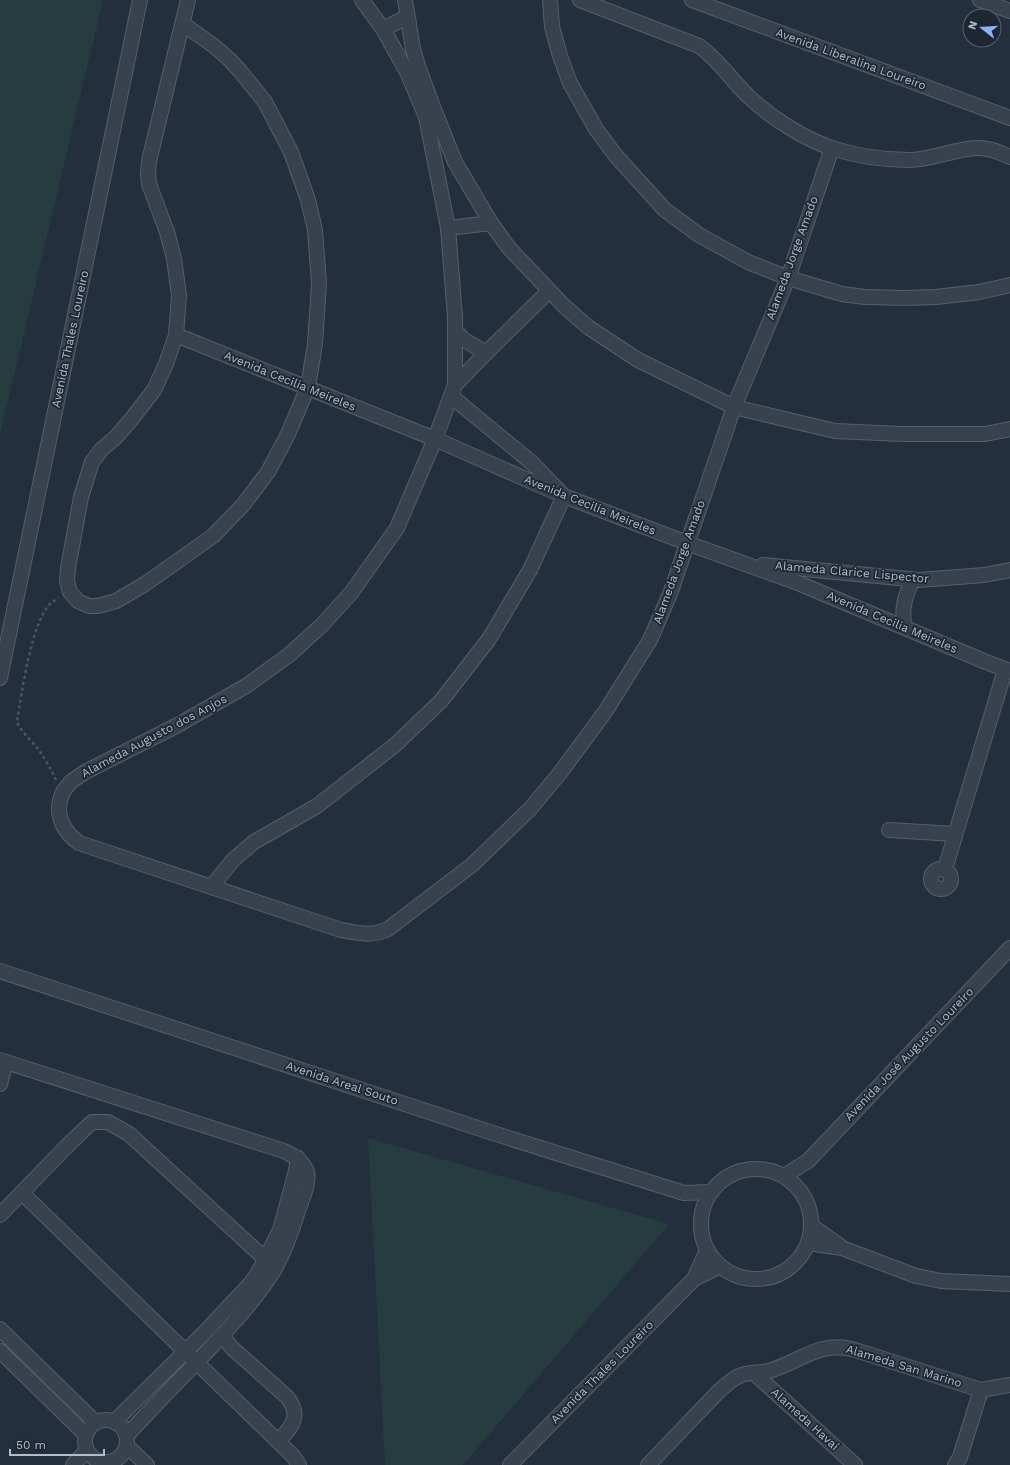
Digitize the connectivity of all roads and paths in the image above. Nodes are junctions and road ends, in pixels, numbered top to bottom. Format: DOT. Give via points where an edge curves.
graph roads {
  1 [pos="140,0"];
  2 [pos="188,0"];
  3 [pos="362,0"];
  4 [pos="405,0"];
  5 [pos="550,0"];
  6 [pos="580,0"];
  7 [pos="692,0"];
  8 [pos="980,0"];
  9 [pos="1010,11"];
  10 [pos="407,17"];
  11 [pos="183,24"];
  12 [pos="383,29"];
  13 [pos="413,49"];
  14 [pos="398,56"];
  15 [pos="1010,118"];
  16 [pos="832,148"];
  17 [pos="1010,157"];
  18 [pos="491,223"];
  19 [pos="448,228"];
  20 [pos="788,278"];
  21 [pos="1010,285"];
  22 [pos="549,291"];
  23 [pos="456,331"];
  24 [pos="176,335"];
  25 [pos="486,352"];
  26 [pos="308,387"];
  27 [pos="453,391"];
  28 [pos="734,407"];
  29 [pos="1010,428"];
  30 [pos="435,440"];
  31 [pos="564,496"];
  32 [pos="687,543"];
  33 [pos="741,563"];
  34 [pos="1010,570"];
  35 [pos="913,580"];
  36 [pos="70,592"];
  37 [pos="904,627"];
  38 [pos="1008,671"];
  39 [pos="0,678"];
  40 [pos="62,794"];
  41 [pos="889,830"];
  42 [pos="955,834"];
  43 [pos="945,869"];
  44 [pos="212,886"];
  45 [pos="1010,948"];
  46 [pos="0,971"];
  47 [pos="3,1061"];
  48 [pos="0,1084"];
  49 [pos="808,1160"];
  50 [pos="784,1176"];
  51 [pos="801,1191"];
  52 [pos="711,1192"];
  53 [pos="22,1193"];
  54 [pos="684,1193"];
  55 [pos="703,1210"];
  56 [pos="0,1215"];
  57 [pos="812,1226"];
  58 [pos="808,1243"];
  59 [pos="842,1248"];
  60 [pos="707,1250"];
  61 [pos="270,1264"];
  62 [pos="720,1266"];
  63 [pos="694,1279"];
  64 [pos="1010,1284"];
  65 [pos="0,1329"];
  66 [pos="222,1335"];
  67 [pos="0,1350"];
  68 [pos="185,1351"];
  69 [pos="196,1362"];
  70 [pos="755,1374"];
  71 [pos="1010,1385"];
  72 [pos="981,1390"];
  73 [pos="114,1422"];
  74 [pos="96,1423"];
  75 [pos="86,1435"];
  76 [pos="127,1441"];
  77 [pos="279,1441"];
  78 [pos="87,1450"];
  79 [pos="96,1463"];
  80 [pos="118,1463"];
  81 [pos="73,1465"];
  82 [pos="147,1465"];
  83 [pos="299,1465"];
  84 [pos="510,1465"];
  85 [pos="648,1465"];
  86 [pos="855,1465"];
  87 [pos="955,1465"];
  1 -- 39 [label="street, Avenida Thales Loureiro"];
  2 -- 11 [label="street"];
  3 -- 12 [label="street, Alameda Augusto dos Anjos"];
  4 -- 10 [label="street"];
  5 -- 20 [label="street" via="552,27 570,83 596,129 616,156 665,210 699,235 748,262"];
  6 -- 16 [label="street" via="700,46 751,98 777,120"];
  7 -- 15 [label="street, Avenida Liberalina Loureiro"];
  8 -- 9 [label="street"];
  10 -- 12 [label="street"];
  10 -- 13 [label="street"];
  11 -- 24 [label="street" via="148,174 149,184 174,258 179,296"];
  11 -- 26 [label="street" via="229,59 253,86 281,131 299,170 315,230 320,283 315,344"];
  12 -- 14 [label="street, Alameda Augusto dos Anjos"];
  13 -- 14 [label="street"];
  13 -- 18 [label="street" via="455,162"];
  14 -- 19 [label="street, Alameda Augusto dos Anjos" via="426,117"];
  16 -- 17 [label="street" via="864,156 911,160 977,148"];
  16 -- 20 [label="street, Alameda Jorge Amado"];
  18 -- 19 [label="street"];
  18 -- 22 [label="street" via="509,248"];
  19 -- 23 [label="street, Alameda Augusto dos Anjos"];
  20 -- 21 [label="street" via="842,294 896,298 944,296"];
  20 -- 28 [label="street, Alameda Jorge Amado"];
  22 -- 25 [label="street, Alameda Augusto dos Anjos"];
  22 -- 28 [label="street" via="588,327 638,360"];
  23 -- 25 [label="street" via="463,339"];
  23 -- 27 [label="street, Alameda Augusto dos Anjos"];
  24 -- 26 [label="street, Avenida Cecilia Meireles"];
  24 -- 36 [label="street" via="154,390 130,421 92,462 82,497 68,568 67,581"];
  25 -- 27 [label="street, Alameda Augusto dos Anjos"];
  26 -- 30 [label="street, Avenida Cecilia Meireles"];
  26 -- 36 [label="street" via="268,472 243,505 213,536 145,584 116,601 89,606 78,601"];
  27 -- 30 [label="street, Alameda Augusto dos Anjos"];
  27 -- 31 [label="street"];
  28 -- 29 [label="street" via="835,430 902,434 985,434"];
  28 -- 32 [label="street, Alameda Jorge Amado"];
  30 -- 31 [label="street, Avenida Cecilia Meireles"];
  30 -- 40 [label="street, Alameda Augusto dos Anjos" via="396,528 351,593 323,624 289,655 246,686 176,726 85,772"];
  31 -- 32 [label="street, Avenida Cecilia Meireles"];
  31 -- 44 [label="street" via="530,570 489,639 441,701 395,745 317,806 254,842 233,860"];
  32 -- 33 [label="street, Avenida Cecilia Meireles"];
  32 -- 44 [label="street, Alameda Jorge Amado" via="670,594 650,640 605,712 560,773 530,808 472,865 397,922 377,934 366,935 341,930"];
  33 -- 35 [label="street, Alameda Clarice Lispector"];
  33 -- 37 [label="street, Avenida Cecilia Meireles" via="798,583"];
  34 -- 35 [label="street, Alameda Clarice Lispector" via="984,575"];
  35 -- 37 [label="street" via="904,600"];
  36 -- 40 [label="path" via="50,603 37,627 17,721 18,726 43,756"];
  37 -- 38 [label="street, Avenida Cecilia Meireles"];
  38 -- 42 [label="street"];
  40 -- 44 [label="street" via="59,805 61,821 70,836 79,843"];
  41 -- 42 [label="street"];
  42 -- 43 [label="street"];
  45 -- 49 [label="street, Avenida José Augusto Loureiro"];
  46 -- 54 [label="street, Avenida Areal Souto"];
  47 -- 48 [label="street"];
  47 -- 61 [label="street" via="284,1151 298,1158"];
  49 -- 50 [label="street, Avenida José Augusto Loureiro"];
  49 -- 51 [label="street"];
  50 -- 51 [label="street"];
  50 -- 52 [label="street" via="769,1170 737,1172 723,1180"];
  51 -- 57 [label="street" via="809,1208"];
  52 -- 54 [label="street, Avenida Areal Souto"];
  52 -- 55 [label="street"];
  53 -- 56 [label="street"];
  53 -- 61 [label="street" via="92,1122 108,1122 129,1134"];
  53 -- 68 [label="street"];
  54 -- 55 [label="street, Avenida Areal Souto"];
  55 -- 60 [label="street" via="702,1234"];
  57 -- 58 [label="street"];
  57 -- 59 [label="street"];
  58 -- 59 [label="street"];
  58 -- 62 [label="street" via="796,1263 776,1276 758,1280 740,1278"];
  59 -- 64 [label="street" via="916,1276 941,1281"];
  60 -- 62 [label="street"];
  60 -- 63 [label="street, Avenida Thales Loureiro"];
  61 -- 66 [label="street" via="259,1292"];
  61 -- 68 [label="street"];
  62 -- 63 [label="street, Avenida Thales Loureiro"];
  63 -- 84 [label="street, Avenida Thales Loureiro"];
  65 -- 74 [label="street"];
  66 -- 69 [label="street"];
  66 -- 77 [label="street" via="231,1347 292,1404 295,1410 292,1426"];
  67 -- 75 [label="street"];
  68 -- 69 [label="street"];
  68 -- 73 [label="street"];
  69 -- 76 [label="street"];
  69 -- 77 [label="street"];
  70 -- 72 [label="street, Alameda San Marino" via="770,1371 819,1350 840,1347"];
  70 -- 85 [label="street, Alameda San Marino" via="740,1375 719,1391"];
  70 -- 86 [label="street, Alameda Havaí"];
  71 -- 72 [label="street, Alameda San Marino"];
  72 -- 87 [label="street" via="960,1457"];
  73 -- 74 [label="street" via="105,1420"];
  73 -- 76 [label="street" via="122,1427"];
  74 -- 75 [label="street"];
  75 -- 78 [label="street"];
  76 -- 80 [label="street"];
  76 -- 82 [label="street"];
  77 -- 83 [label="street"];
  78 -- 79 [label="street"];
  78 -- 81 [label="street"];
  79 -- 80 [label="street"];
}
